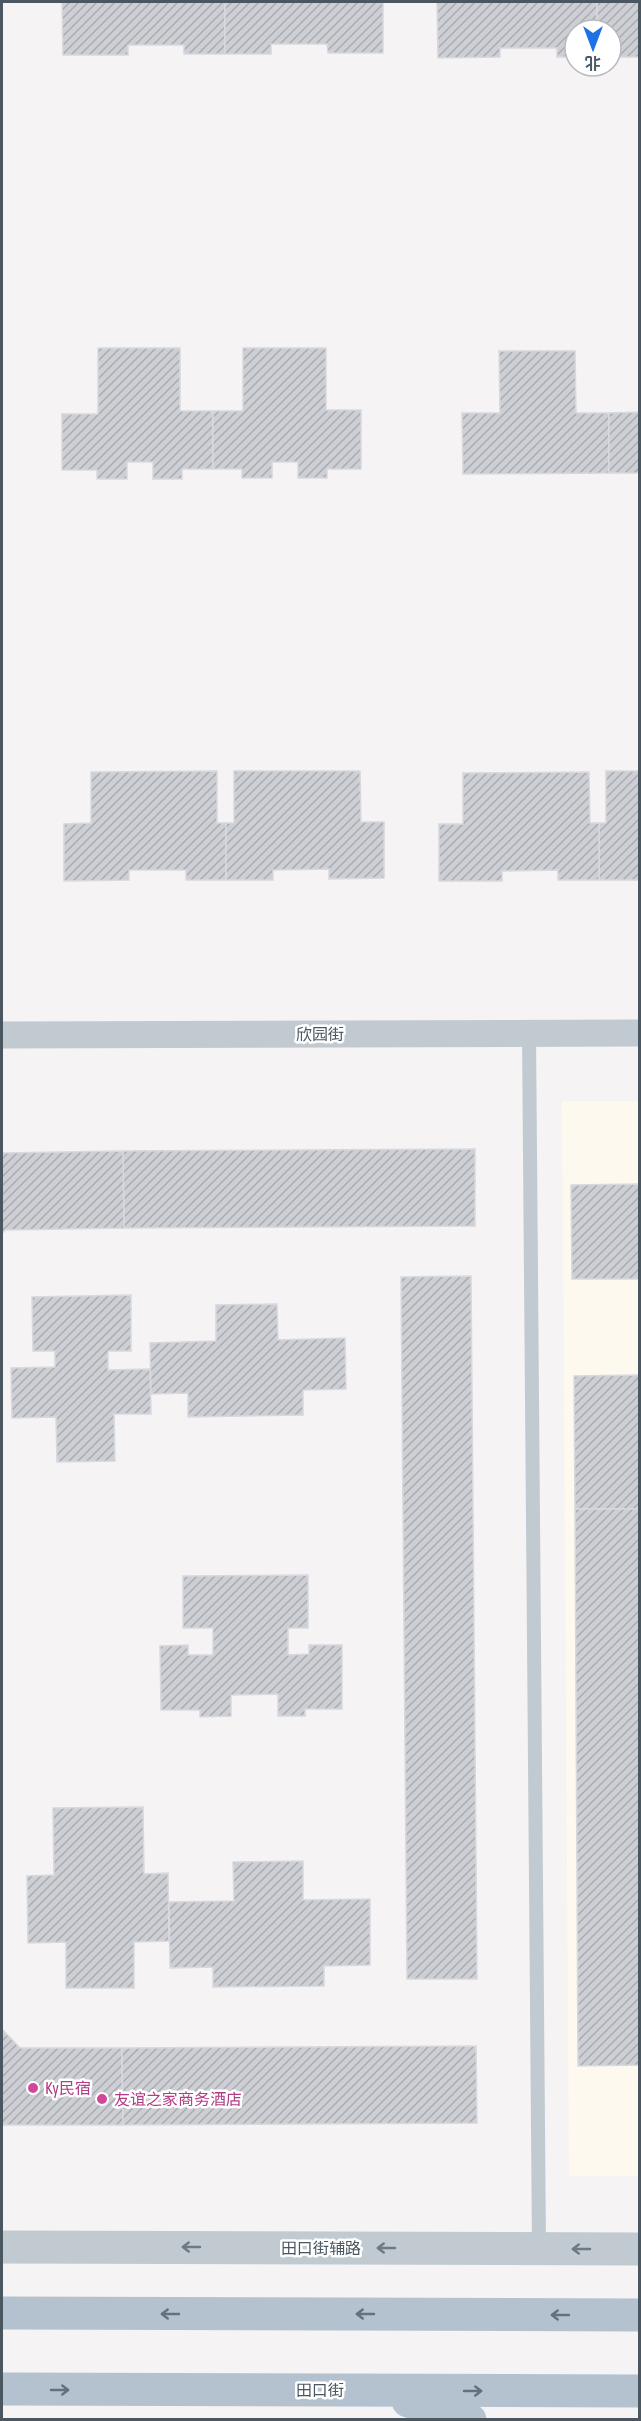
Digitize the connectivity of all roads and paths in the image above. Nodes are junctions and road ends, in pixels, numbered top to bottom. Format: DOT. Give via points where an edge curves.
graph roads {
  1 [pos="529,1034"];
  2 [pos="639,1034"];
  3 [pos="2,1035"];
  4 [pos="2,2247"];
  5 [pos="539,2248"];
  6 [pos="639,2249"];
  7 [pos="2,2313"];
  8 [pos="639,2315"];
  9 [pos="2,2390"];
  10 [pos="372,2391"];
  11 [pos="639,2391"];
  12 [pos="470,2420"];
  1 -- 2 [label="street, 欣园街"];
  1 -- 3 [label="street, 欣园街"];
  1 -- 5 [label="lane"];
  5 -- 4 [label="street, 田口街辅路, one-way"];
  6 -- 5 [label="street, 田口街辅路, one-way"];
  8 -- 7 [label="main road, one-way"];
  9 -- 10 [label="main road, 田口街, one-way"];
  10 -- 11 [label="main road, 田口街, one-way"];
  10 -- 12 [label="main road"];
}
